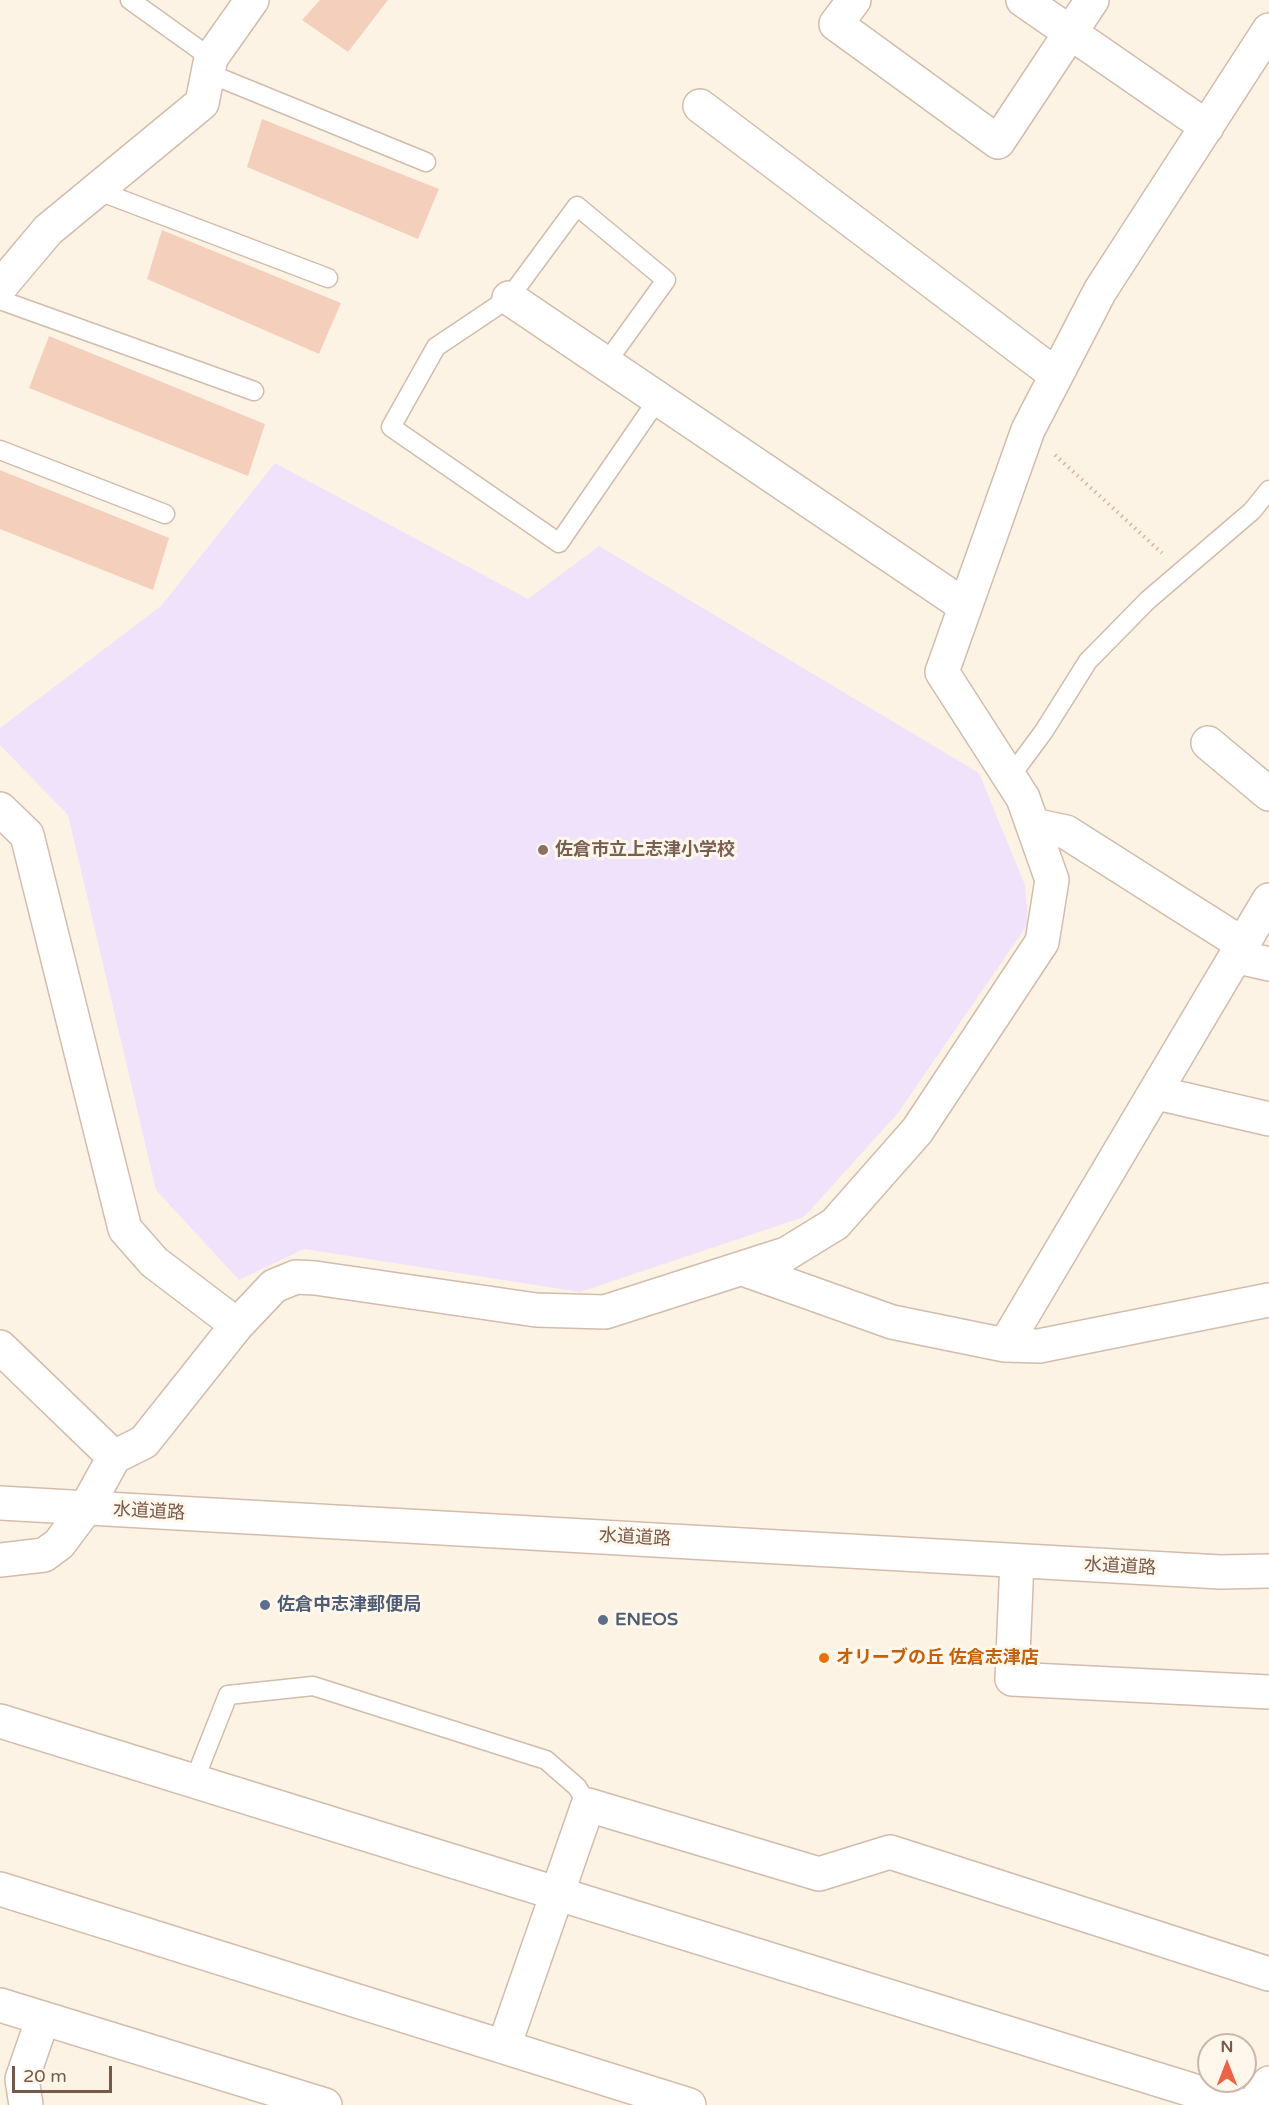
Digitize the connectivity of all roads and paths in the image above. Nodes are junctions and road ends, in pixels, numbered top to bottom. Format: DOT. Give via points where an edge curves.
graph roads {
  1 [pos="130,0"];
  2 [pos="252,0"];
  3 [pos="854,0"];
  4 [pos="1023,0"];
  5 [pos="1092,0"];
  6 [pos="1269,30"];
  7 [pos="1071,33"];
  8 [pos="209,65"];
  9 [pos="700,106"];
  10 [pos="1207,127"];
  11 [pos="426,162"];
  12 [pos="96,190"];
  13 [pos="328,278"];
  14 [pos="0,287"];
  15 [pos="509,298"];
  16 [pos="0,300"];
  17 [pos="606,363"];
  18 [pos="1056,375"];
  19 [pos="254,391"];
  20 [pos="658,399"];
  21 [pos="1028,430"];
  22 [pos="0,450"];
  23 [pos="1269,490"];
  24 [pos="165,514"];
  25 [pos="1183,571"];
  26 [pos="965,606"];
  27 [pos="1208,743"];
  28 [pos="1010,777"];
  29 [pos="1269,794"];
  30 [pos="0,809"];
  31 [pos="1033,825"];
  32 [pos="1269,900"];
  33 [pos="1250,955"];
  34 [pos="1157,1094"];
  35 [pos="1269,1119"];
  36 [pos="743,1269"];
  37 [pos="1269,1300"];
  38 [pos="237,1325"];
  39 [pos="1005,1345"];
  40 [pos="0,1347"];
  41 [pos="114,1457"];
  42 [pos="0,1503"];
  43 [pos="86,1508"];
  44 [pos="0,1560"];
  45 [pos="1017,1561"];
  46 [pos="1269,1571"];
  47 [pos="1269,1692"];
  48 [pos="0,1720"];
  49 [pos="194,1781"];
  50 [pos="588,1805"];
  51 [pos="0,1889"];
  52 [pos="557,1893"];
  53 [pos="1269,1974"];
  54 [pos="0,2005"];
  55 [pos="43,2018"];
  56 [pos="504,2046"];
  57 [pos="1269,2083"];
  58 [pos="26,2105"];
  59 [pos="325,2105"];
  60 [pos="689,2105"];
  61 [pos="1240,2105"];
  62 [pos="1252,2105"];
  1 -- 8 [label="lane"];
  2 -- 8 [label="street"];
  3 -- 7 [label="street" via="836,24 998,142"];
  4 -- 7 [label="street"];
  5 -- 7 [label="street"];
  6 -- 10 [label="street"];
  7 -- 10 [label="street"];
  8 -- 11 [label="lane"];
  8 -- 12 [label="street" via="202,103"];
  9 -- 18 [label="street"];
  10 -- 18 [label="street" via="1100,291"];
  12 -- 13 [label="lane"];
  12 -- 14 [label="street" via="48,230"];
  15 -- 17 [label="street"];
  15 -- 17 [label="lane" via="577,206 666,280"];
  15 -- 20 [label="lane" via="436,346 392,427 559,543"];
  16 -- 19 [label="lane"];
  17 -- 20 [label="street"];
  18 -- 21 [label="street"];
  20 -- 26 [label="street"];
  21 -- 25 [label="path"];
  21 -- 26 [label="street"];
  22 -- 24 [label="lane"];
  23 -- 25 [label="lane" via="1252,511"];
  25 -- 28 [label="lane" via="1148,600 1088,661"];
  26 -- 28 [label="street" via="942,672"];
  27 -- 29 [label="street"];
  28 -- 31 [label="street"];
  30 -- 38 [label="street" via="27,835 125,1229 154,1262"];
  31 -- 33 [label="street" via="1066,832"];
  31 -- 36 [label="street" via="1052,880 1042,942 917,1131 835,1224 786,1254"];
  32 -- 33 [label="street"];
  33 -- 34 [label="street"];
  34 -- 35 [label="street"];
  34 -- 39 [label="street"];
  36 -- 38 [label="street" via="605,1312 536,1311 296,1277 274,1286"];
  36 -- 39 [label="street" via="892,1322"];
  37 -- 39 [label="street" via="1039,1346"];
  38 -- 41 [label="street" via="144,1442"];
  40 -- 41 [label="street"];
  41 -- 43 [label="street"];
  42 -- 43 [label="street, 水道道路"];
  43 -- 44 [label="street" via="59,1544 44,1555"];
  43 -- 45 [label="street, 水道道路"];
  45 -- 46 [label="street, 水道道路"];
  45 -- 47 [label="street" via="1012,1680"];
  48 -- 49 [label="street"];
  49 -- 50 [label="lane" via="228,1695 313,1686 546,1760 577,1787"];
  49 -- 52 [label="street"];
  50 -- 52 [label="street"];
  50 -- 53 [label="street" via="819,1874 890,1852"];
  51 -- 56 [label="street"];
  52 -- 56 [label="street"];
  52 -- 61 [label="street"];
  54 -- 55 [label="street"];
  55 -- 58 [label="street" via="22,2079"];
  55 -- 59 [label="street"];
  56 -- 60 [label="street"];
  57 -- 62 [label="street"];
}
